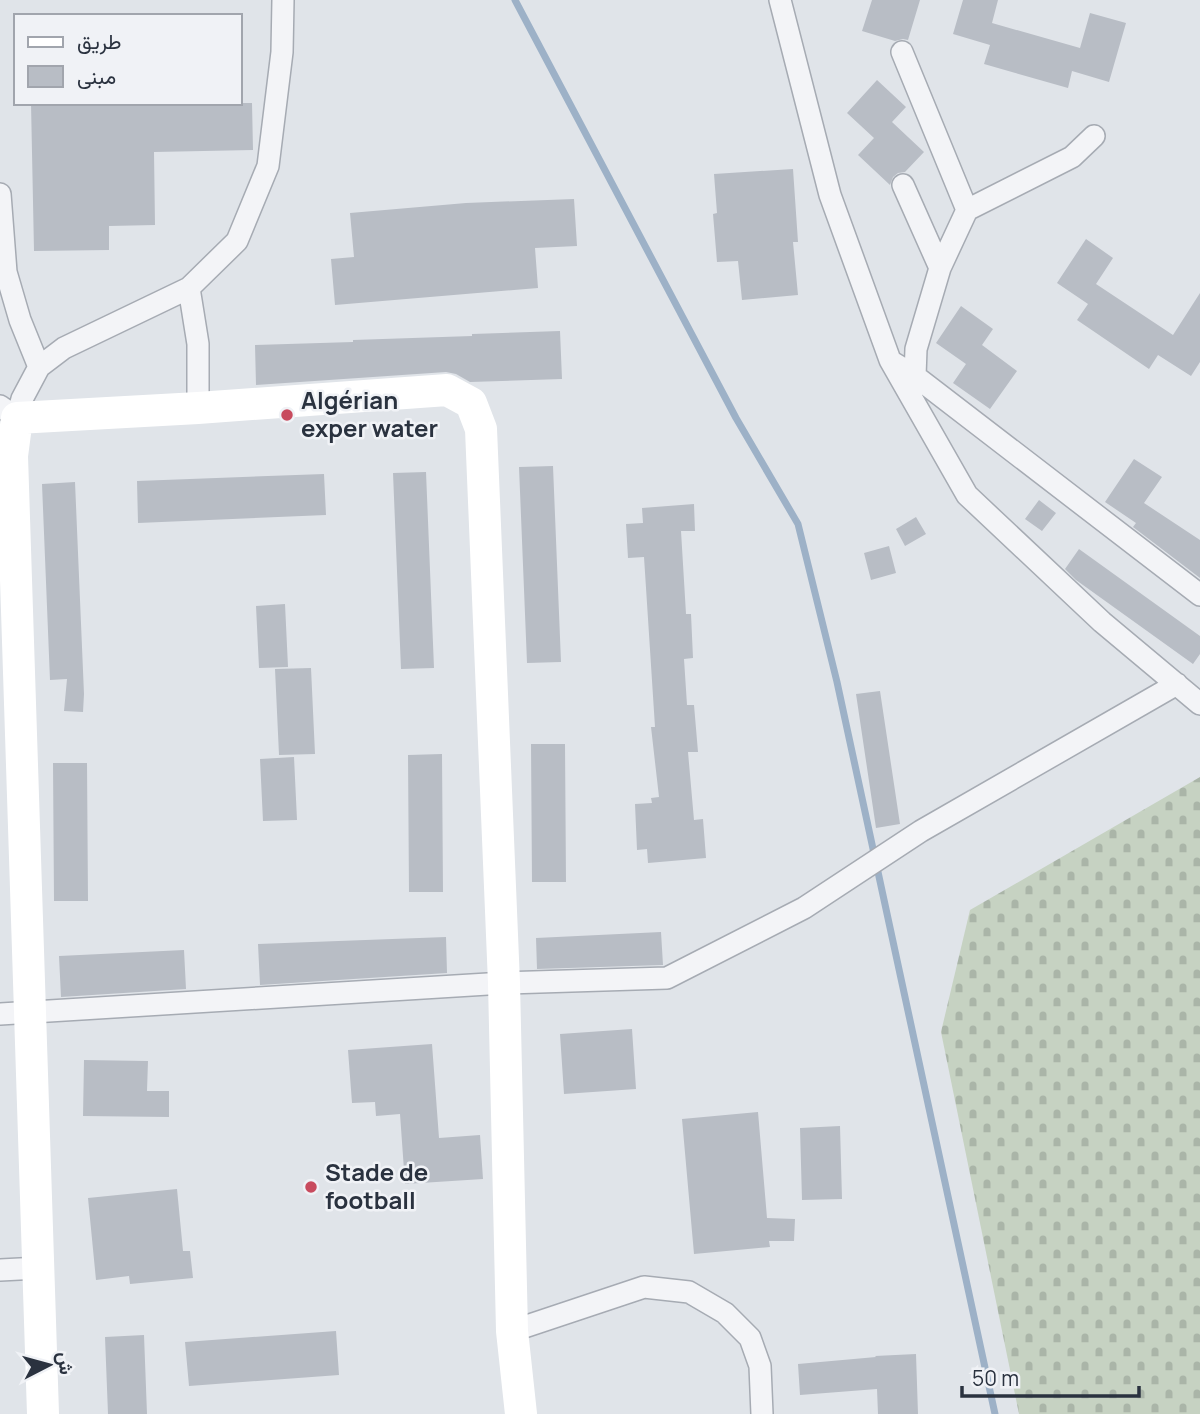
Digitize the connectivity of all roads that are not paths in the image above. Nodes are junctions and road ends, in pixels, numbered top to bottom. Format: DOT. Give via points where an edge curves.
graph roads {
  1 [pos="283,0"];
  2 [pos="780,0"];
  3 [pos="902,52"];
  4 [pos="1094,136"];
  5 [pos="903,185"];
  6 [pos="0,194"];
  7 [pos="967,210"];
  8 [pos="940,268"];
  9 [pos="189,288"];
  10 [pos="890,360"];
  11 [pos="39,367"];
  12 [pos="915,376"];
  13 [pos="198,408"];
  14 [pos="9,412"];
  15 [pos="1200,595"];
  16 [pos="1177,684"];
  17 [pos="1200,704"];
  18 [pos="504,984"];
  19 [pos="31,1012"];
  20 [pos="0,1014"];
  21 [pos="39,1268"];
  22 [pos="0,1270"];
  23 [pos="512,1331"];
  24 [pos="43,1414"];
  25 [pos="521,1414"];
  26 [pos="762,1414"];
  1 -- 9 [label="street" via="282,52 268,166 237,241"];
  2 -- 10 [label="street" via="830,195"];
  3 -- 7 [label="street"];
  4 -- 7 [label="street" via="1072,157"];
  5 -- 8 [label="street"];
  6 -- 11 [label="street" via="6,272"];
  7 -- 8 [label="street"];
  8 -- 12 [label="street" via="916,349"];
  9 -- 11 [label="street" via="64,348"];
  9 -- 13 [label="street" via="198,344"];
  10 -- 12 [label="street"];
  10 -- 16 [label="street" via="967,495 1102,622"];
  11 -- 14 [label="street" via="22,399"];
  12 -- 15 [label="street"];
  13 -- 14 [label="street"];
  13 -- 18 [label="street" via="447,390 471,403 481,429"];
  14 -- 19 [label="street"];
  16 -- 17 [label="street"];
  16 -- 18 [label="street" via="921,831 804,908 667,978"];
  18 -- 19 [label="street"];
  18 -- 23 [label="street"];
  19 -- 20 [label="street"];
  19 -- 21 [label="street"];
  21 -- 22 [label="street"];
  21 -- 24 [label="street"];
  23 -- 25 [label="street"];
  23 -- 26 [label="street" via="644,1287 689,1292 725,1313 750,1338 760,1366"];
}
